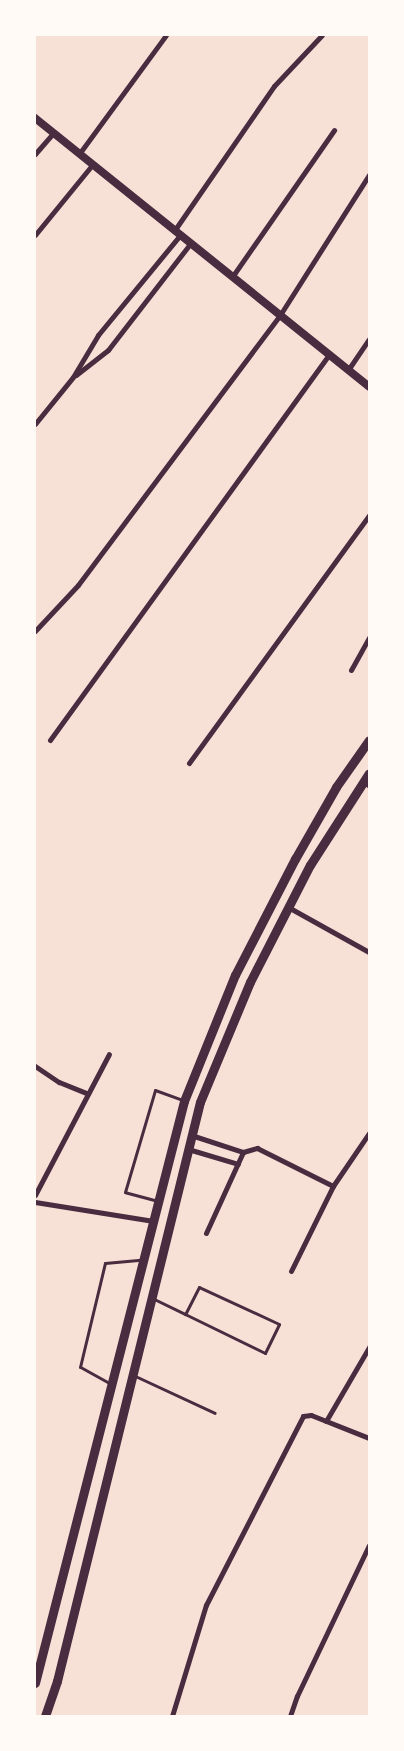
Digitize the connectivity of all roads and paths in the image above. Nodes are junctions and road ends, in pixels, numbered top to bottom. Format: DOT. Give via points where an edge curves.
graph roads {
  1 [pos="166,35"];
  2 [pos="322,35"];
  3 [pos="35,118"];
  4 [pos="334,130"];
  5 [pos="52,133"];
  6 [pos="35,154"];
  7 [pos="79,154"];
  8 [pos="92,164"];
  9 [pos="369,175"];
  10 [pos="177,233"];
  11 [pos="35,235"];
  12 [pos="190,244"];
  13 [pos="232,277"];
  14 [pos="280,316"];
  15 [pos="369,339"];
  16 [pos="329,355"];
  17 [pos="348,370"];
  18 [pos="73,377"];
  19 [pos="369,388"];
  20 [pos="35,424"];
  21 [pos="369,515"];
  22 [pos="35,630"];
  23 [pos="369,638"];
  24 [pos="351,670"];
  25 [pos="50,740"];
  26 [pos="369,740"];
  27 [pos="188,762"];
  28 [pos="369,773"];
  29 [pos="366,784"];
  30 [pos="288,906"];
  31 [pos="369,952"];
  32 [pos="109,1054"];
  33 [pos="35,1066"];
  34 [pos="88,1094"];
  35 [pos="184,1101"];
  36 [pos="369,1133"];
  37 [pos="190,1135"];
  38 [pos="188,1149"];
  39 [pos="243,1152"];
  40 [pos="238,1164"];
  41 [pos="333,1186"];
  42 [pos="35,1195"];
  43 [pos="158,1201"];
  44 [pos="35,1202"];
  45 [pos="153,1221"];
  46 [pos="206,1232"];
  47 [pos="143,1260"];
  48 [pos="291,1271"];
  49 [pos="152,1298"];
  50 [pos="185,1314"];
  51 [pos="369,1347"];
  52 [pos="133,1374"];
  53 [pos="112,1385"];
  54 [pos="215,1413"];
  55 [pos="326,1420"];
  56 [pos="369,1438"];
  57 [pos="369,1545"];
  58 [pos="35,1683"];
  59 [pos="44,1716"];
  60 [pos="172,1716"];
  61 [pos="290,1716"];
  1 -- 7 [label="street"];
  2 -- 10 [label="street" via="274,86"];
  3 -- 5 [label="street"];
  4 -- 13 [label="street"];
  5 -- 6 [label="street"];
  5 -- 7 [label="street"];
  7 -- 8 [label="street"];
  8 -- 10 [label="street"];
  8 -- 11 [label="street"];
  9 -- 14 [label="street"];
  10 -- 12 [label="street"];
  10 -- 18 [label="street" via="98,335"];
  12 -- 13 [label="street"];
  12 -- 18 [label="street" via="108,350"];
  13 -- 14 [label="street"];
  14 -- 16 [label="street"];
  14 -- 22 [label="street" via="78,585"];
  15 -- 17 [label="street"];
  16 -- 17 [label="street"];
  16 -- 25 [label="street"];
  17 -- 19 [label="street"];
  18 -- 20 [label="street"];
  21 -- 27 [label="street"];
  23 -- 24 [label="street"];
  26 -- 35 [label="main road" via="336,788 295,859 235,975"];
  28 -- 29 [label="main road"];
  29 -- 30 [label="main road" via="310,865"];
  30 -- 31 [label="street"];
  30 -- 37 [label="main road" via="250,982 200,1102"];
  32 -- 34 [label="street"];
  33 -- 34 [label="street" via="59,1082"];
  34 -- 42 [label="street"];
  35 -- 43 [label="main road"];
  35 -- 43 [label="lane" via="155,1090 125,1192"];
  36 -- 41 [label="street"];
  37 -- 38 [label="main road"];
  37 -- 39 [label="street"];
  38 -- 40 [label="street"];
  38 -- 49 [label="main road"];
  39 -- 40 [label="street"];
  39 -- 41 [label="street" via="257,1148"];
  40 -- 46 [label="street"];
  41 -- 48 [label="street"];
  43 -- 45 [label="main road"];
  44 -- 45 [label="street"];
  45 -- 47 [label="main road"];
  47 -- 53 [label="main road"];
  47 -- 53 [label="lane" via="105,1264 80,1367"];
  49 -- 50 [label="lane"];
  49 -- 52 [label="main road"];
  50 -- 50 [label="lane" via="265,1353 279,1324 199,1287"];
  51 -- 55 [label="street"];
  52 -- 54 [label="lane"];
  52 -- 59 [label="main road" via="57,1682"];
  53 -- 58 [label="main road"];
  55 -- 56 [label="street"];
  55 -- 60 [label="street" via="311,1415 300,1421 206,1605"];
  57 -- 61 [label="street"];
}
